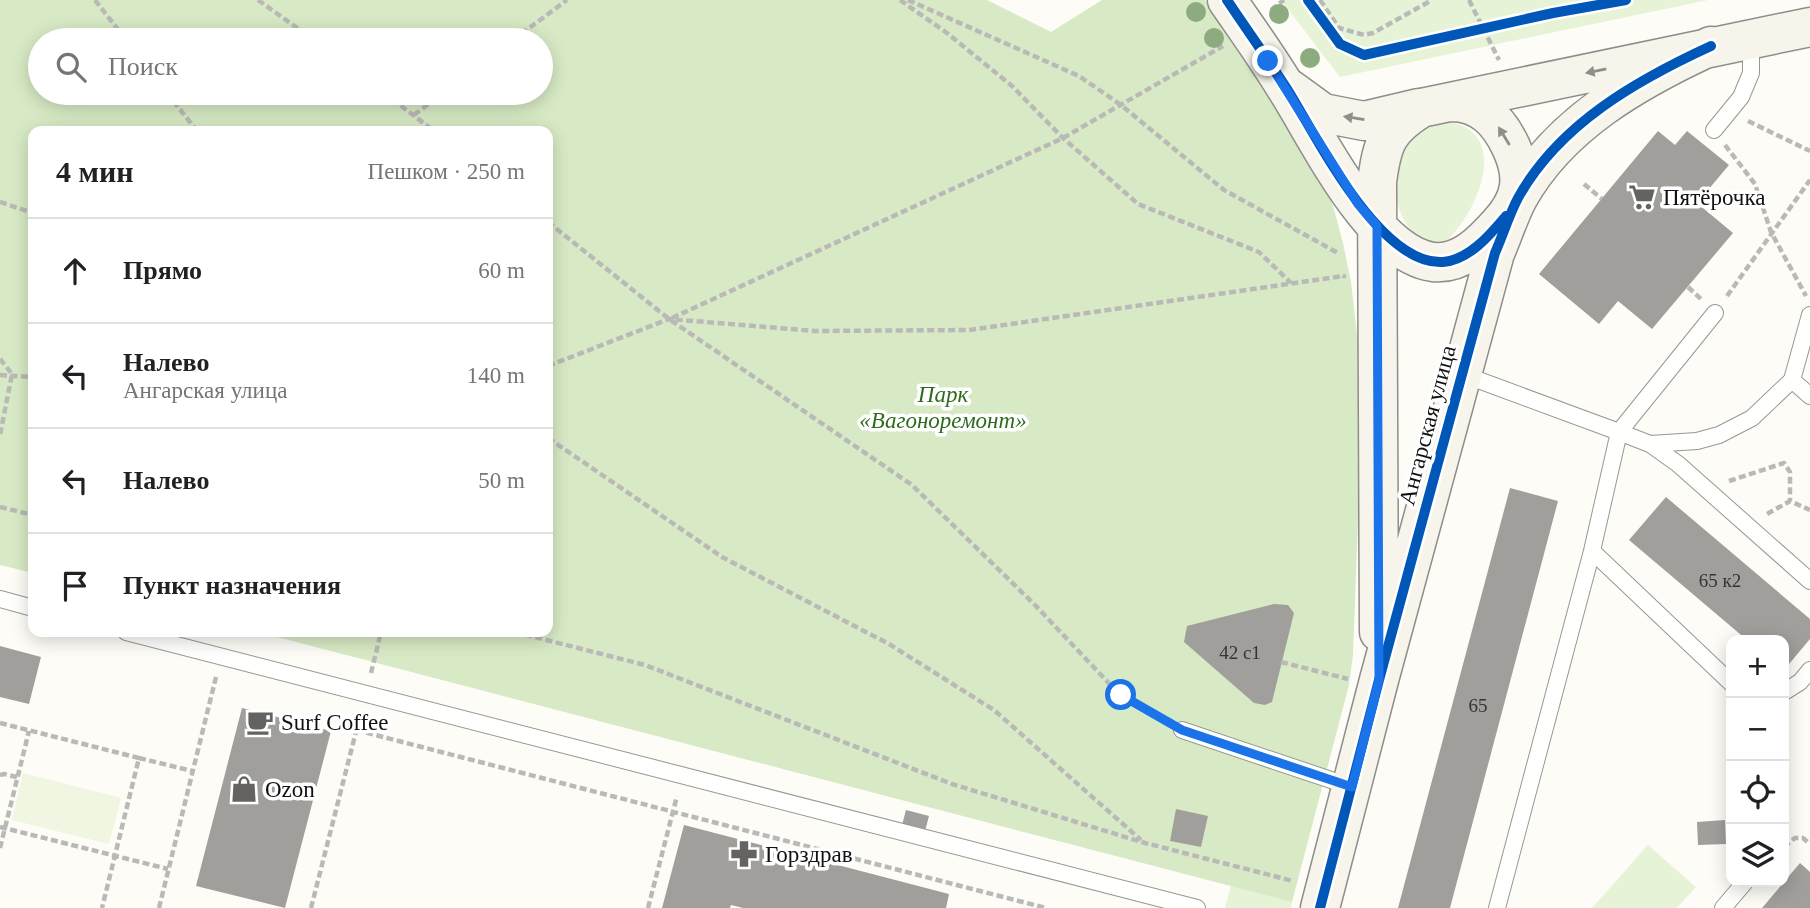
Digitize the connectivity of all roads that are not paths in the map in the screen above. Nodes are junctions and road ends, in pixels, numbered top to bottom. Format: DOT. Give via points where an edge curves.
graph roads {
  1 [pos="1227,0"];
  2 [pos="1810,27"];
  3 [pos="1751,39"];
  4 [pos="1711,46"];
  5 [pos="1285,85"];
  6 [pos="1436,105"];
  7 [pos="1714,131"];
  8 [pos="1518,198"];
  9 [pos="1377,226"];
  10 [pos="1716,313"];
  11 [pos="1810,315"];
  12 [pos="1462,374"];
  13 [pos="1792,380"];
  14 [pos="1810,396"];
  15 [pos="1619,432"];
  16 [pos="1650,444"];
  17 [pos="1592,551"];
  18 [pos="1810,581"];
  19 [pos="0,599"];
  20 [pos="28,607"];
  21 [pos="146,637"];
  22 [pos="1810,670"];
  23 [pos="1356,678"];
  24 [pos="1726,678"];
  25 [pos="1789,689"];
  26 [pos="1182,730"];
  27 [pos="1352,787"];
  28 [pos="1741,887"];
  29 [pos="1307,900"];
  30 [pos="1196,908"];
  31 [pos="1497,908"];
  32 [pos="1723,908"];
  1 -- 5 [label="street"];
  2 -- 3 [label="street, Ангарская улица"];
  3 -- 4 [label="street, Ангарская улица"];
  3 -- 7 [label="lane" via="1751,73 1741,97"];
  4 -- 6 [label="street, Ангарская улица, one-way"];
  4 -- 8 [label="street, Ангарская улица" via="1653,74 1587,119 1557,146"];
  6 -- 5 [label="street, one-way" via="1364,121 1324,113"];
  5 -- 9 [label="street" via="1358,204"];
  8 -- 6 [label="street, one-way" via="1518,163 1492,118 1465,102"];
  6 -- 9 [label="street, Ангарская улица" via="1400,121 1388,138 1377,182"];
  8 -- 9 [label="street" via="1500,223 1466,255 1443,262 1407,252"];
  8 -- 12 [label="street, Ангарская улица" via="1495,253"];
  9 -- 23 [label="street, Ангарская улица"];
  10 -- 15 [label="lane"];
  11 -- 13 [label="lane"];
  12 -- 15 [label="lane"];
  12 -- 23 [label="street, Ангарская улица"];
  13 -- 14 [label="lane"];
  13 -- 16 [label="lane" via="1735,429 1697,441"];
  15 -- 16 [label="lane"];
  15 -- 17 [label="lane"];
  16 -- 18 [label="lane"];
  17 -- 24 [label="lane"];
  17 -- 31 [label="lane"];
  19 -- 20 [label="lane"];
  21 -- 30 [label="lane"];
  22 -- 25 [label="lane"];
  23 -- 27 [label="street, Ангарская улица"];
  26 -- 27 [label="lane"];
  27 -- 29 [label="street, Ангарская улица"];
  28 -- 32 [label="lane"];
}
